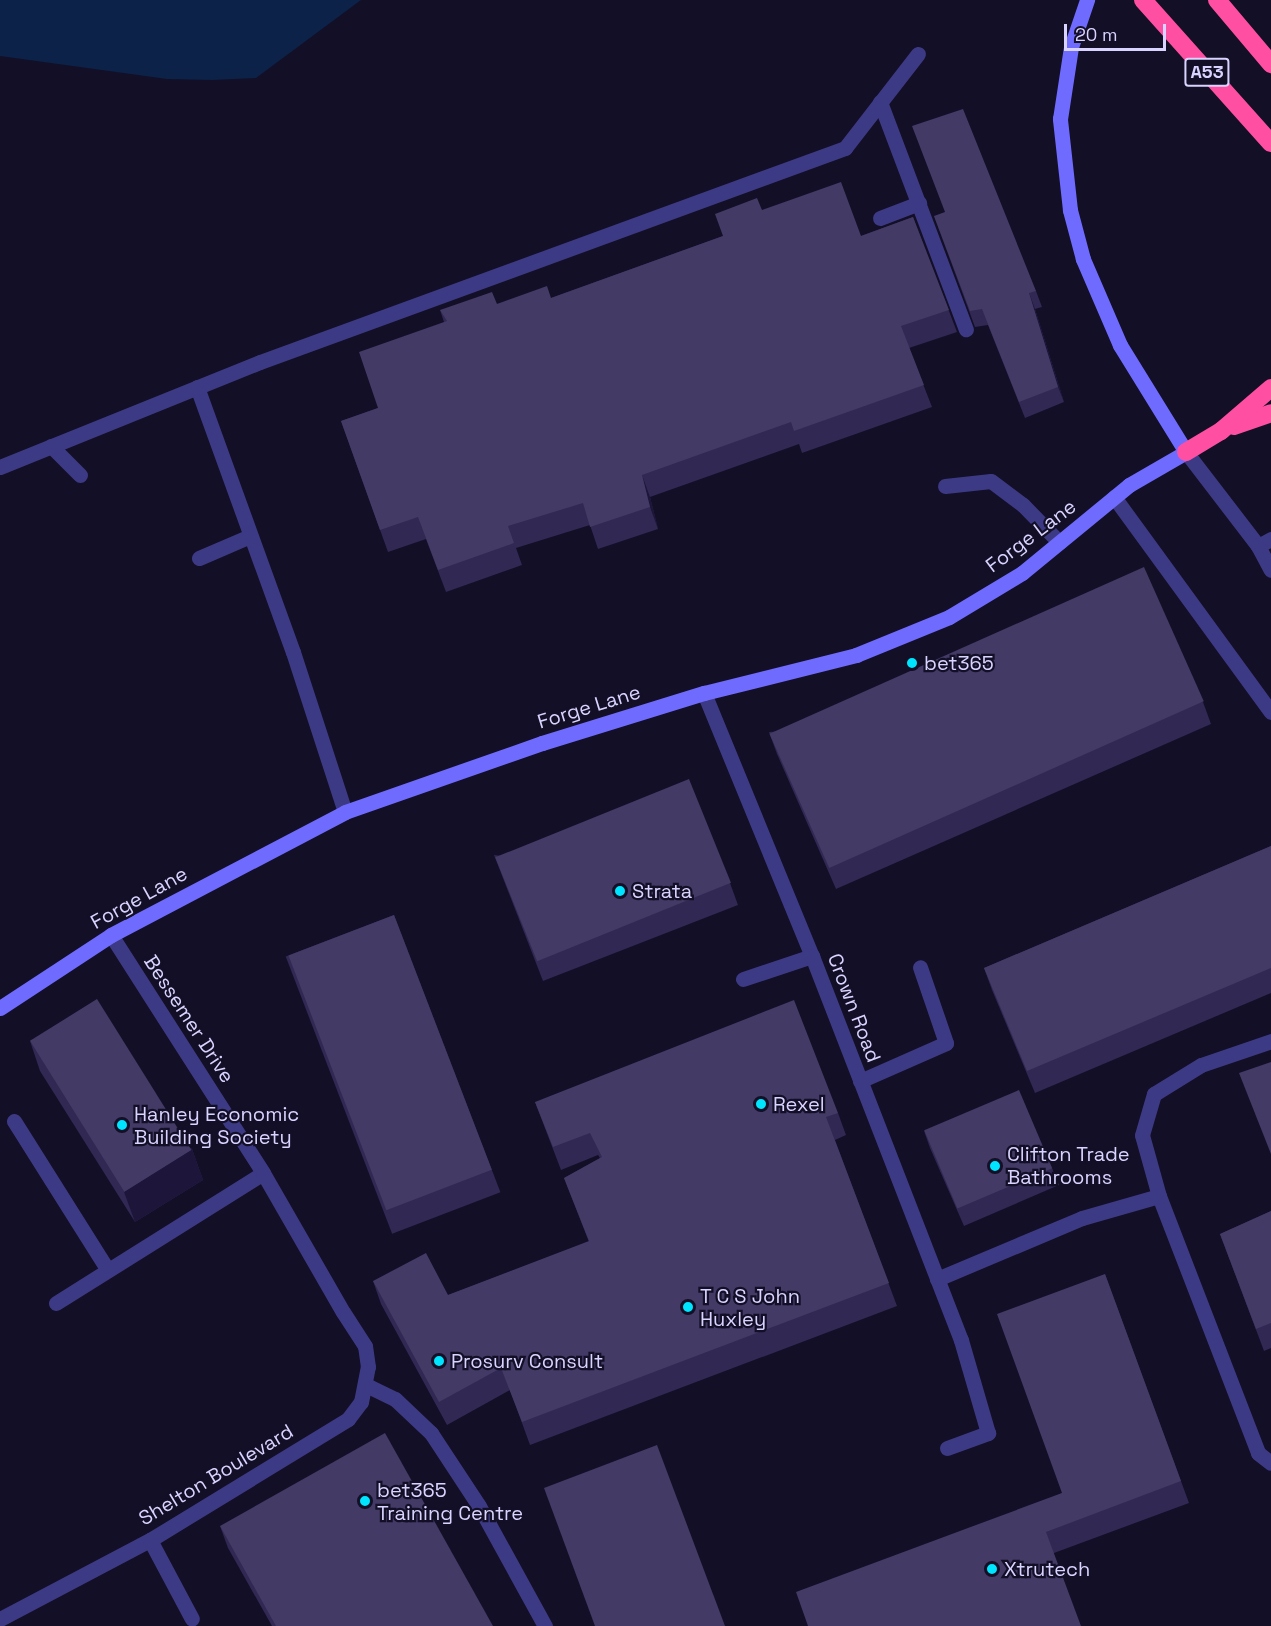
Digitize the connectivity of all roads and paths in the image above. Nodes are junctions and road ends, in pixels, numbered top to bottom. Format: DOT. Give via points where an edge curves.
graph roads {
  1 [pos="1087,0"];
  2 [pos="1143,0"];
  3 [pos="1217,0"];
  4 [pos="918,54"];
  5 [pos="1267,58"];
  6 [pos="880,102"];
  7 [pos="1271,143"];
  8 [pos="919,203"];
  9 [pos="880,218"];
  10 [pos="966,329"];
  11 [pos="196,387"];
  12 [pos="1271,388"];
  13 [pos="1271,413"];
  14 [pos="1221,431"];
  15 [pos="51,446"];
  16 [pos="1186,452"];
  17 [pos="0,467"];
  18 [pos="80,475"];
  19 [pos="945,486"];
  20 [pos="1114,497"];
  21 [pos="250,536"];
  22 [pos="1059,542"];
  23 [pos="1264,543"];
  24 [pos="199,558"];
  25 [pos="1271,570"];
  26 [pos="704,693"];
  27 [pos="1271,712"];
  28 [pos="345,812"];
  29 [pos="111,935"];
  30 [pos="812,956"];
  31 [pos="920,968"];
  32 [pos="743,979"];
  33 [pos="0,1008"];
  34 [pos="1271,1041"];
  35 [pos="860,1081"];
  36 [pos="14,1121"];
  37 [pos="263,1173"];
  38 [pos="1159,1196"];
  39 [pos="108,1270"];
  40 [pos="937,1279"];
  41 [pos="56,1303"];
  42 [pos="343,1311"];
  43 [pos="366,1385"];
  44 [pos="947,1448"];
  45 [pos="1271,1463"];
  46 [pos="150,1540"];
  47 [pos="0,1619"];
  48 [pos="192,1619"];
  49 [pos="545,1626"];
  1 -- 16 [label="street" via="1071,47 1060,119 1070,210 1083,260 1120,345"];
  2 -- 7 [label="highway, A53"];
  3 -- 5 [label="highway, A53"];
  4 -- 6 [label="street"];
  6 -- 8 [label="street"];
  6 -- 11 [label="street" via="845,148"];
  8 -- 9 [label="street"];
  8 -- 10 [label="street"];
  11 -- 15 [label="street"];
  11 -- 21 [label="street"];
  12 -- 14 [label="highway"];
  13 -- 14 [label="highway"];
  14 -- 16 [label="highway"];
  15 -- 17 [label="street"];
  15 -- 18 [label="street"];
  16 -- 20 [label="street, Forge Lane"];
  16 -- 23 [label="street"];
  19 -- 22 [label="street" via="991,481"];
  20 -- 22 [label="street, Forge Lane"];
  20 -- 27 [label="street"];
  21 -- 24 [label="street"];
  21 -- 28 [label="street"];
  22 -- 26 [label="street, Forge Lane" via="1022,573 949,617 856,655"];
  23 -- 25 [label="street"];
  26 -- 28 [label="street, Forge Lane" via="542,743"];
  26 -- 30 [label="street, Crown Road"];
  28 -- 29 [label="street, Forge Lane"];
  29 -- 33 [label="street, Forge Lane"];
  29 -- 37 [label="street, Bessemer Drive"];
  30 -- 32 [label="street"];
  30 -- 35 [label="street, Crown Road"];
  31 -- 35 [label="street" via="946,1043"];
  34 -- 38 [label="street" via="1201,1065 1154,1094 1142,1135"];
  35 -- 40 [label="street, Crown Road"];
  36 -- 39 [label="street"];
  37 -- 39 [label="street"];
  37 -- 42 [label="street, Bessemer Drive"];
  38 -- 40 [label="street" via="1082,1218"];
  38 -- 45 [label="street" via="1257,1453"];
  39 -- 41 [label="street"];
  40 -- 44 [label="street, Crown Road" via="961,1340 988,1433"];
  42 -- 43 [label="street, Shelton Boulevard" via="365,1346"];
  43 -- 46 [label="street, Shelton Boulevard" via="361,1402 348,1419"];
  43 -- 49 [label="street" via="395,1399 431,1433 479,1506"];
  46 -- 47 [label="street, Shelton Boulevard"];
  46 -- 48 [label="street"];
}
